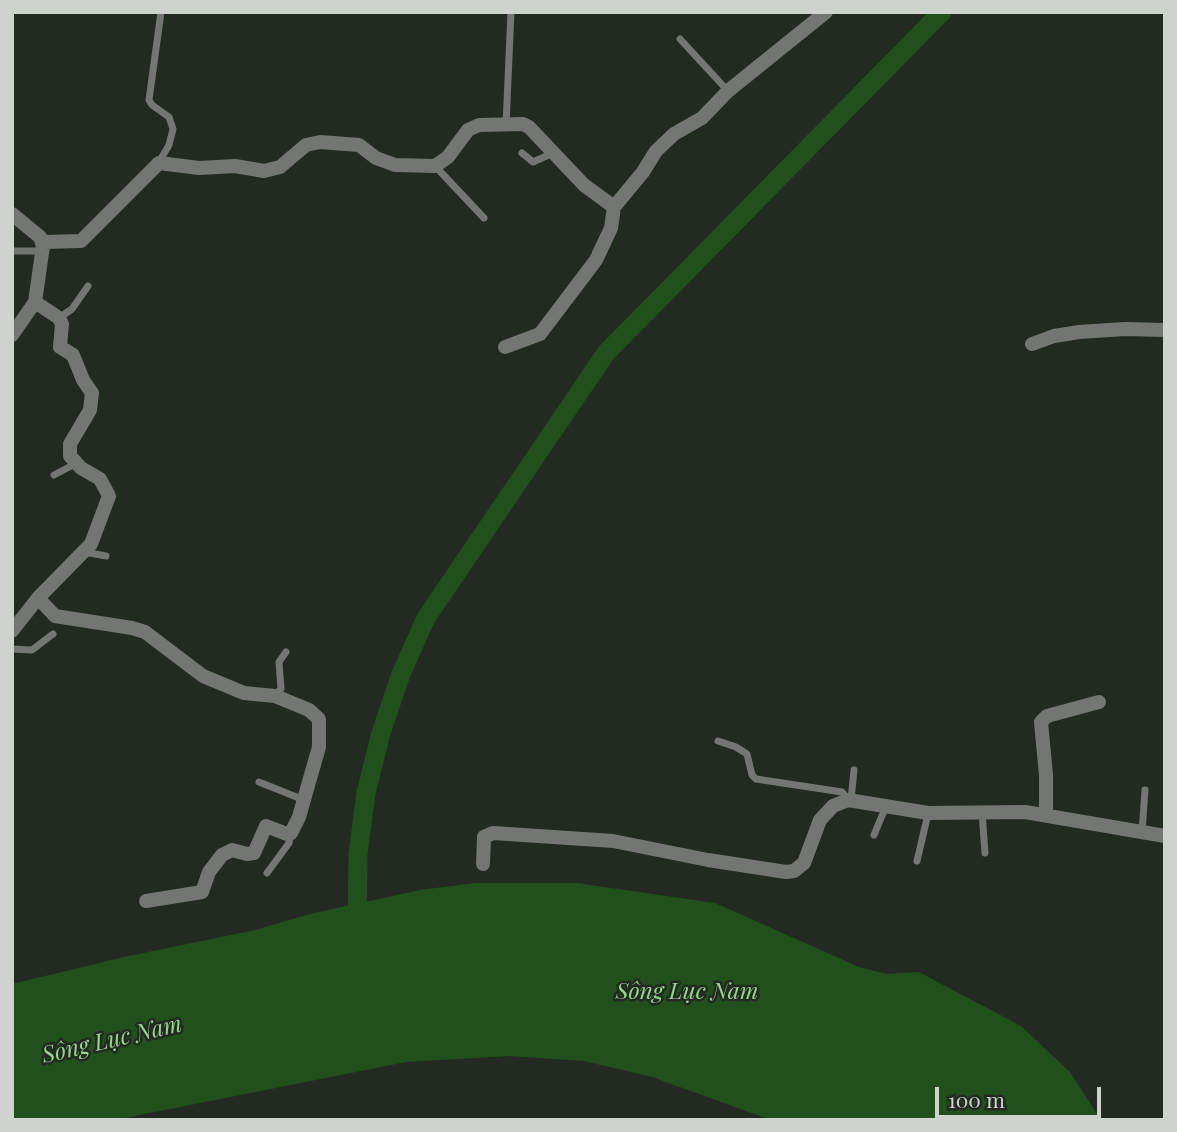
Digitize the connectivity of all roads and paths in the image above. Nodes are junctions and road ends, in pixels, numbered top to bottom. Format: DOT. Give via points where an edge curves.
graph roads {
  1 [pos="161,12"];
  2 [pos="511,12"];
  3 [pos="826,12"];
  4 [pos="680,39"];
  5 [pos="728,91"];
  6 [pos="506,126"];
  7 [pos="522,153"];
  8 [pos="553,153"];
  9 [pos="159,163"];
  10 [pos="435,166"];
  11 [pos="614,207"];
  12 [pos="12,214"];
  13 [pos="484,218"];
  14 [pos="43,246"];
  15 [pos="12,250"];
  16 [pos="88,286"];
  17 [pos="35,302"];
  18 [pos="60,318"];
  19 [pos="1165,330"];
  20 [pos="12,335"];
  21 [pos="1032,344"];
  22 [pos="505,347"];
  23 [pos="75,464"];
  24 [pos="54,475"];
  25 [pos="84,552"];
  26 [pos="106,556"];
  27 [pos="38,598"];
  28 [pos="12,631"];
  29 [pos="53,634"];
  30 [pos="12,649"];
  31 [pos="286,652"];
  32 [pos="275,696"];
  33 [pos="1099,702"];
  34 [pos="718,741"];
  35 [pos="854,769"];
  36 [pos="259,782"];
  37 [pos="1145,790"];
  38 [pos="304,800"];
  39 [pos="850,800"];
  40 [pos="886,806"];
  41 [pos="982,811"];
  42 [pos="928,813"];
  43 [pos="1046,815"];
  44 [pos="1142,832"];
  45 [pos="291,833"];
  46 [pos="874,835"];
  47 [pos="1165,836"];
  48 [pos="985,853"];
  49 [pos="917,861"];
  50 [pos="483,864"];
  51 [pos="267,873"];
  52 [pos="146,901"];
  1 -- 9 [label="lane" via="149,100 169,117 173,129"];
  2 -- 6 [label="lane"];
  3 -- 5 [label="street"];
  4 -- 5 [label="lane"];
  5 -- 11 [label="street" via="702,118 656,151"];
  6 -- 8 [label="street" via="529,127"];
  6 -- 10 [label="street" via="472,127"];
  7 -- 8 [label="lane" via="533,162"];
  8 -- 11 [label="street"];
  9 -- 10 [label="street" via="264,171 280,167 306,145 320,142 359,145 395,165"];
  9 -- 14 [label="street" via="81,241"];
  10 -- 13 [label="lane"];
  11 -- 22 [label="street" via="611,228 596,260 540,334"];
  12 -- 14 [label="street"];
  14 -- 15 [label="lane"];
  14 -- 17 [label="street"];
  16 -- 18 [label="lane"];
  17 -- 18 [label="street"];
  17 -- 20 [label="street"];
  18 -- 23 [label="street" via="60,347 73,355 93,399 70,444"];
  19 -- 21 [label="street" via="1079,332"];
  23 -- 24 [label="lane"];
  23 -- 25 [label="street" via="100,479 109,495 95,536"];
  25 -- 26 [label="lane"];
  25 -- 27 [label="street"];
  27 -- 28 [label="street"];
  27 -- 32 [label="street" via="55,616 139,630 203,676 244,693"];
  29 -- 30 [label="lane" via="32,650"];
  31 -- 32 [label="lane" via="279,662 281,689"];
  32 -- 38 [label="street" via="310,710 319,719 319,747"];
  33 -- 43 [label="street" via="1041,722"];
  34 -- 39 [label="lane" via="747,754 756,779 842,792"];
  35 -- 39 [label="lane"];
  36 -- 38 [label="lane"];
  37 -- 44 [label="lane"];
  38 -- 45 [label="street"];
  39 -- 40 [label="street"];
  39 -- 50 [label="street" via="834,806 820,820 804,863 794,871 613,841 494,833 484,837"];
  40 -- 42 [label="street"];
  40 -- 46 [label="lane"];
  41 -- 42 [label="street"];
  41 -- 43 [label="street"];
  41 -- 48 [label="lane"];
  42 -- 49 [label="lane"];
  43 -- 44 [label="street"];
  44 -- 47 [label="street"];
  45 -- 51 [label="lane"];
  45 -- 52 [label="street" via="266,826 254,852 232,850 222,855 202,892"];
}
